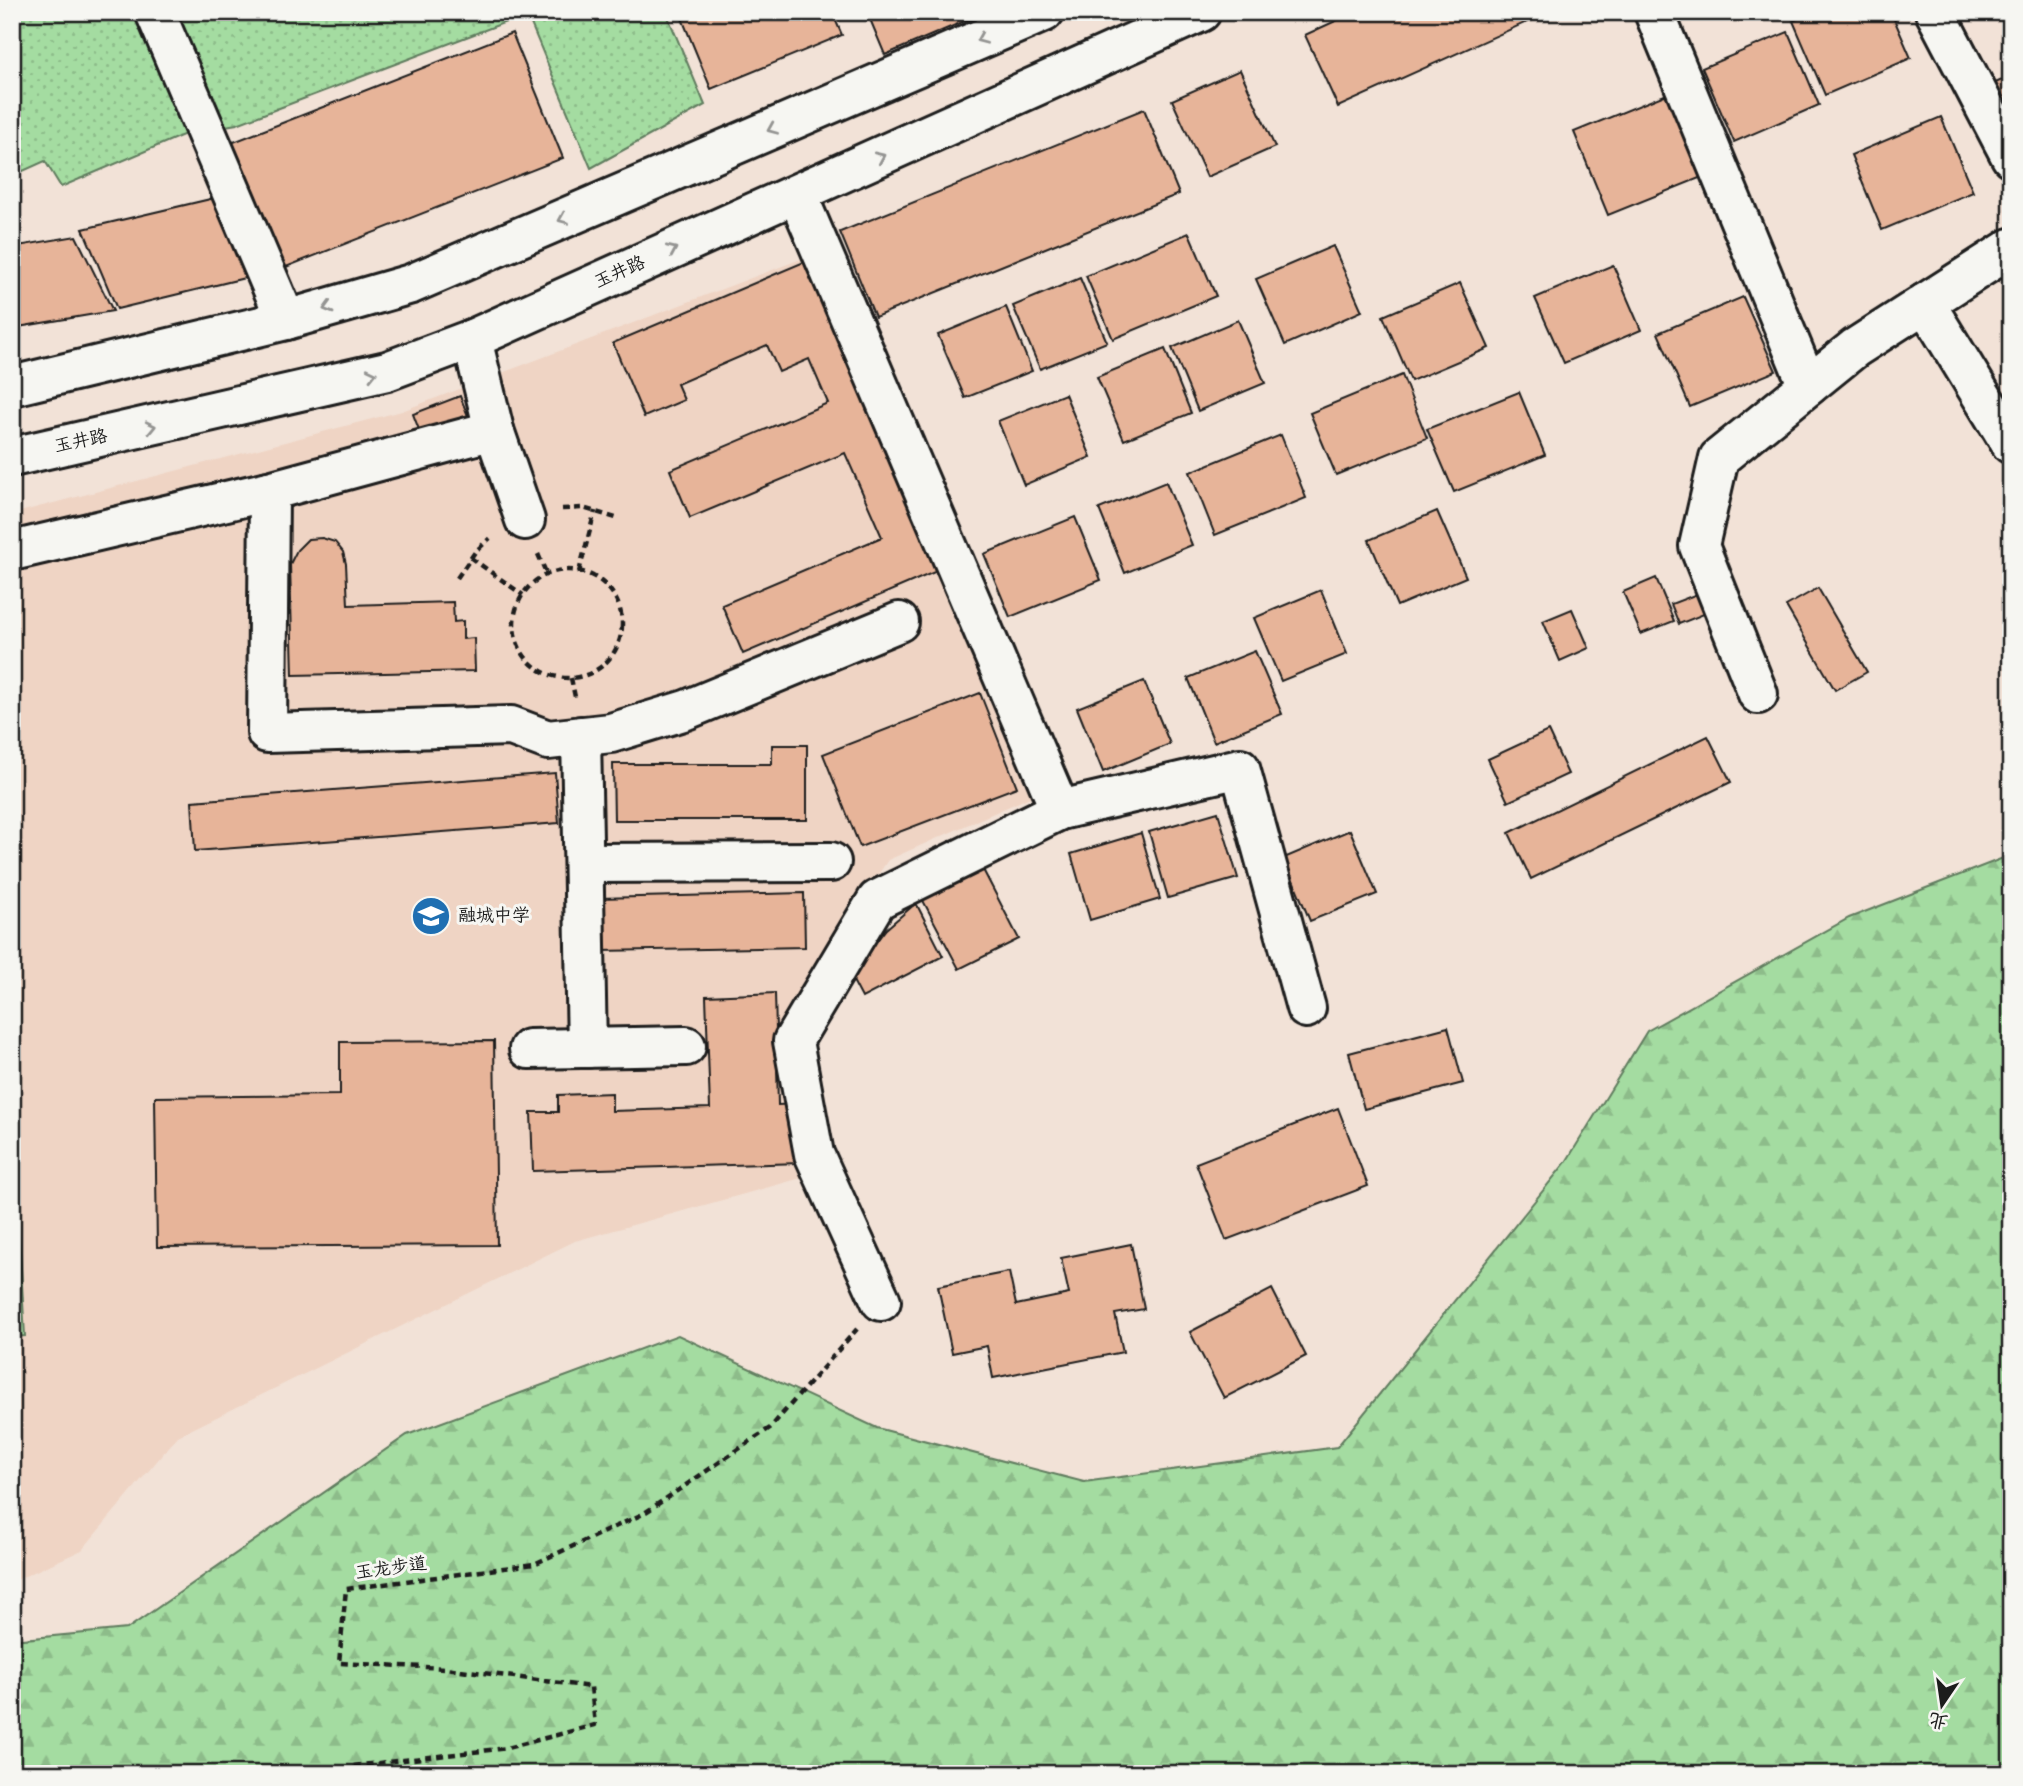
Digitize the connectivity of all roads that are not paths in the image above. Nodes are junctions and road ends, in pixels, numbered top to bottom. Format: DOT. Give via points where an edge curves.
graph roads {
  1 [pos="155,12"];
  2 [pos="1044,12"];
  3 [pos="1201,12"];
  4 [pos="1654,12"];
  5 [pos="1935,12"];
  6 [pos="2011,157"];
  7 [pos="797,194"];
  8 [pos="2011,248"];
  9 [pos="1925,303"];
  10 [pos="286,320"];
  11 [pos="472,339"];
  12 [pos="12,386"];
  13 [pos="1808,386"];
  14 [pos="494,430"];
  15 [pos="2011,444"];
  16 [pos="12,457"];
  17 [pos="269,491"];
  18 [pos="525,520"];
  19 [pos="12,551"];
  20 [pos="899,622"];
  21 [pos="1758,694"];
  22 [pos="581,736"];
  23 [pos="1060,810"];
  24 [pos="831,862"];
  25 [pos="584,863"];
  26 [pos="1306,1008"];
  27 [pos="686,1046"];
  28 [pos="587,1048"];
  29 [pos="530,1049"];
  30 [pos="881,1301"];
  1 -- 10 [label="street"];
  2 -- 10 [label="street, one-way" via="411,285"];
  7 -- 3 [label="street, 玉井路, one-way"];
  4 -- 13 [label="street"];
  5 -- 6 [label="street"];
  11 -- 7 [label="street, 玉井路, one-way"];
  7 -- 23 [label="street"];
  8 -- 9 [label="street"];
  9 -- 13 [label="street" via="1855,348"];
  9 -- 15 [label="street"];
  10 -- 12 [label="street"];
  11 -- 14 [label="street"];
  16 -- 11 [label="street, 玉井路, one-way" via="387,371"];
  13 -- 21 [label="street" via="1719,458 1699,546"];
  14 -- 17 [label="street"];
  14 -- 18 [label="street"];
  17 -- 19 [label="street"];
  17 -- 22 [label="street" via="267,733 511,726 548,740"];
  20 -- 22 [label="street" via="685,710 611,733"];
  22 -- 25 [label="street"];
  23 -- 26 [label="street" via="1240,768"];
  23 -- 30 [label="street" via="877,900 793,1041 814,1154"];
  24 -- 25 [label="street"];
  25 -- 28 [label="street"];
  27 -- 28 [label="street"];
  28 -- 29 [label="street"];
}
